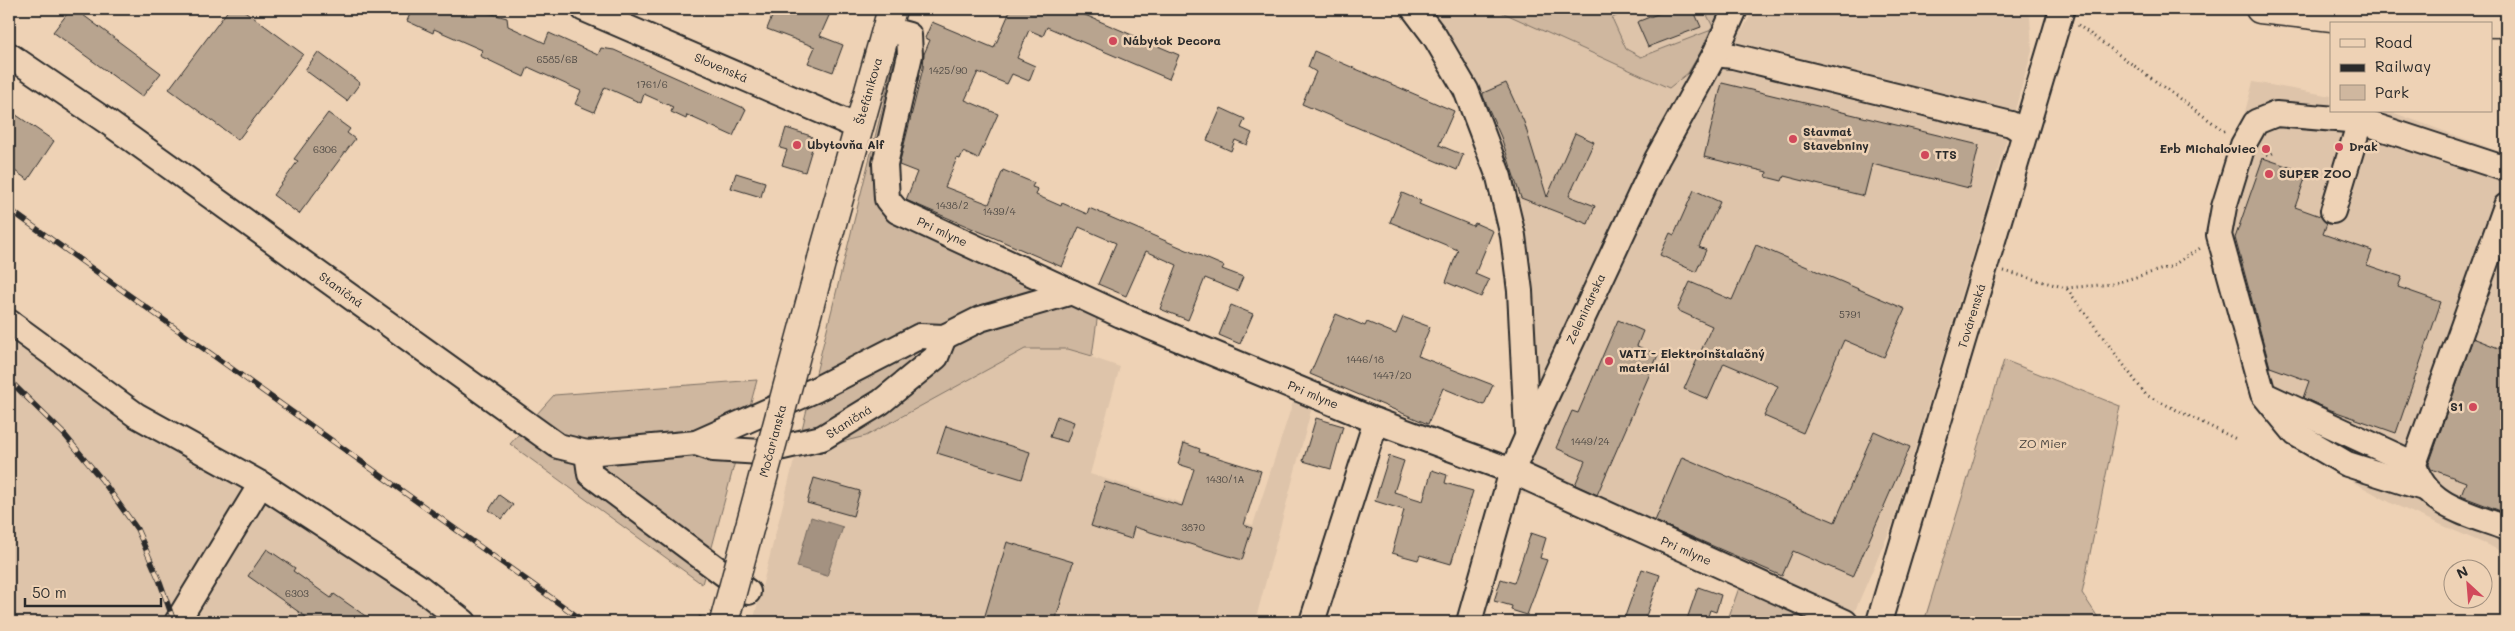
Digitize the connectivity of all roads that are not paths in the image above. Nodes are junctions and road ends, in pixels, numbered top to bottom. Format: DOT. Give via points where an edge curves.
graph roads {
  1 [pos="584,9"];
  2 [pos="1414,9"];
  3 [pos="1735,9"];
  4 [pos="2260,9"];
  5 [pos="2062,11"];
  6 [pos="889,19"];
  7 [pos="2506,22"];
  8 [pos="9,54"];
  9 [pos="1715,54"];
  10 [pos="2360,120"];
  11 [pos="858,127"];
  12 [pos="2025,133"];
  13 [pos="2506,168"];
  14 [pos="2506,206"];
  15 [pos="2333,211"];
  16 [pos="822,259"];
  17 [pos="1072,292"];
  18 [pos="9,322"];
  19 [pos="944,337"];
  20 [pos="2263,394"];
  21 [pos="1376,421"];
  22 [pos="1528,435"];
  23 [pos="696,443"];
  24 [pos="587,453"];
  25 [pos="2414,464"];
  26 [pos="1512,471"];
  27 [pos="261,484"];
  28 [pos="2423,488"];
  29 [pos="2506,528"];
  30 [pos="748,592"];
  31 [pos="177,622"];
  32 [pos="464,622"];
  33 [pos="724,622"];
  34 [pos="1312,622"];
  35 [pos="1469,622"];
  36 [pos="1845,622"];
  37 [pos="1879,622"];
  1 -- 11 [label="street, Slovenská"];
  2 -- 22 [label="street" via="1466,90 1499,177 1513,236 1520,291"];
  3 -- 9 [label="street, Zeleninárska"];
  4 -- 7 [label="main road" via="2376,22"];
  5 -- 12 [label="street, Továrenská"];
  6 -- 11 [label="main road, Štefánikova"];
  6 -- 17 [label="street, Pri mlyne" via="909,34 910,55 885,164 887,199 897,211"];
  8 -- 24 [label="street, Staničná" via="558,446"];
  9 -- 12 [label="street" via="2011,124"];
  9 -- 22 [label="street, Zeleninárska" via="1657,159"];
  10 -- 13 [label="street"];
  10 -- 15 [label="street"];
  10 -- 20 [label="street" via="2276,114 2256,122 2243,145 2219,235"];
  11 -- 16 [label="main road, Štefánikova"];
  12 -- 37 [label="street, Továrenská"];
  14 -- 25 [label="street"];
  16 -- 33 [label="main road, Močarianska, bridge"];
  17 -- 19 [label="street, Staničná" via="980,318"];
  17 -- 21 [label="street, Pri mlyne"];
  18 -- 27 [label="street" via="136,415"];
  19 -- 23 [label="street, Staničná" via="920,336 815,390"];
  19 -- 23 [label="street, Staničná" via="936,357 881,402 822,438 761,452 713,449"];
  20 -- 25 [label="street"];
  20 -- 28 [label="street" via="2296,434 2304,439 2347,464"];
  21 -- 26 [label="street, Pri mlyne"];
  21 -- 34 [label="street"];
  22 -- 26 [label="street, Zeleninárska"];
  23 -- 24 [label="street, Staničná"];
  24 -- 30 [label="street" via="590,474"];
  25 -- 28 [label="street"];
  26 -- 35 [label="street, Zeleninárska"];
  26 -- 36 [label="street, Pri mlyne"];
  27 -- 31 [label="street"];
  27 -- 32 [label="street" via="419,587"];
  28 -- 29 [label="street" via="2438,501"];
}
